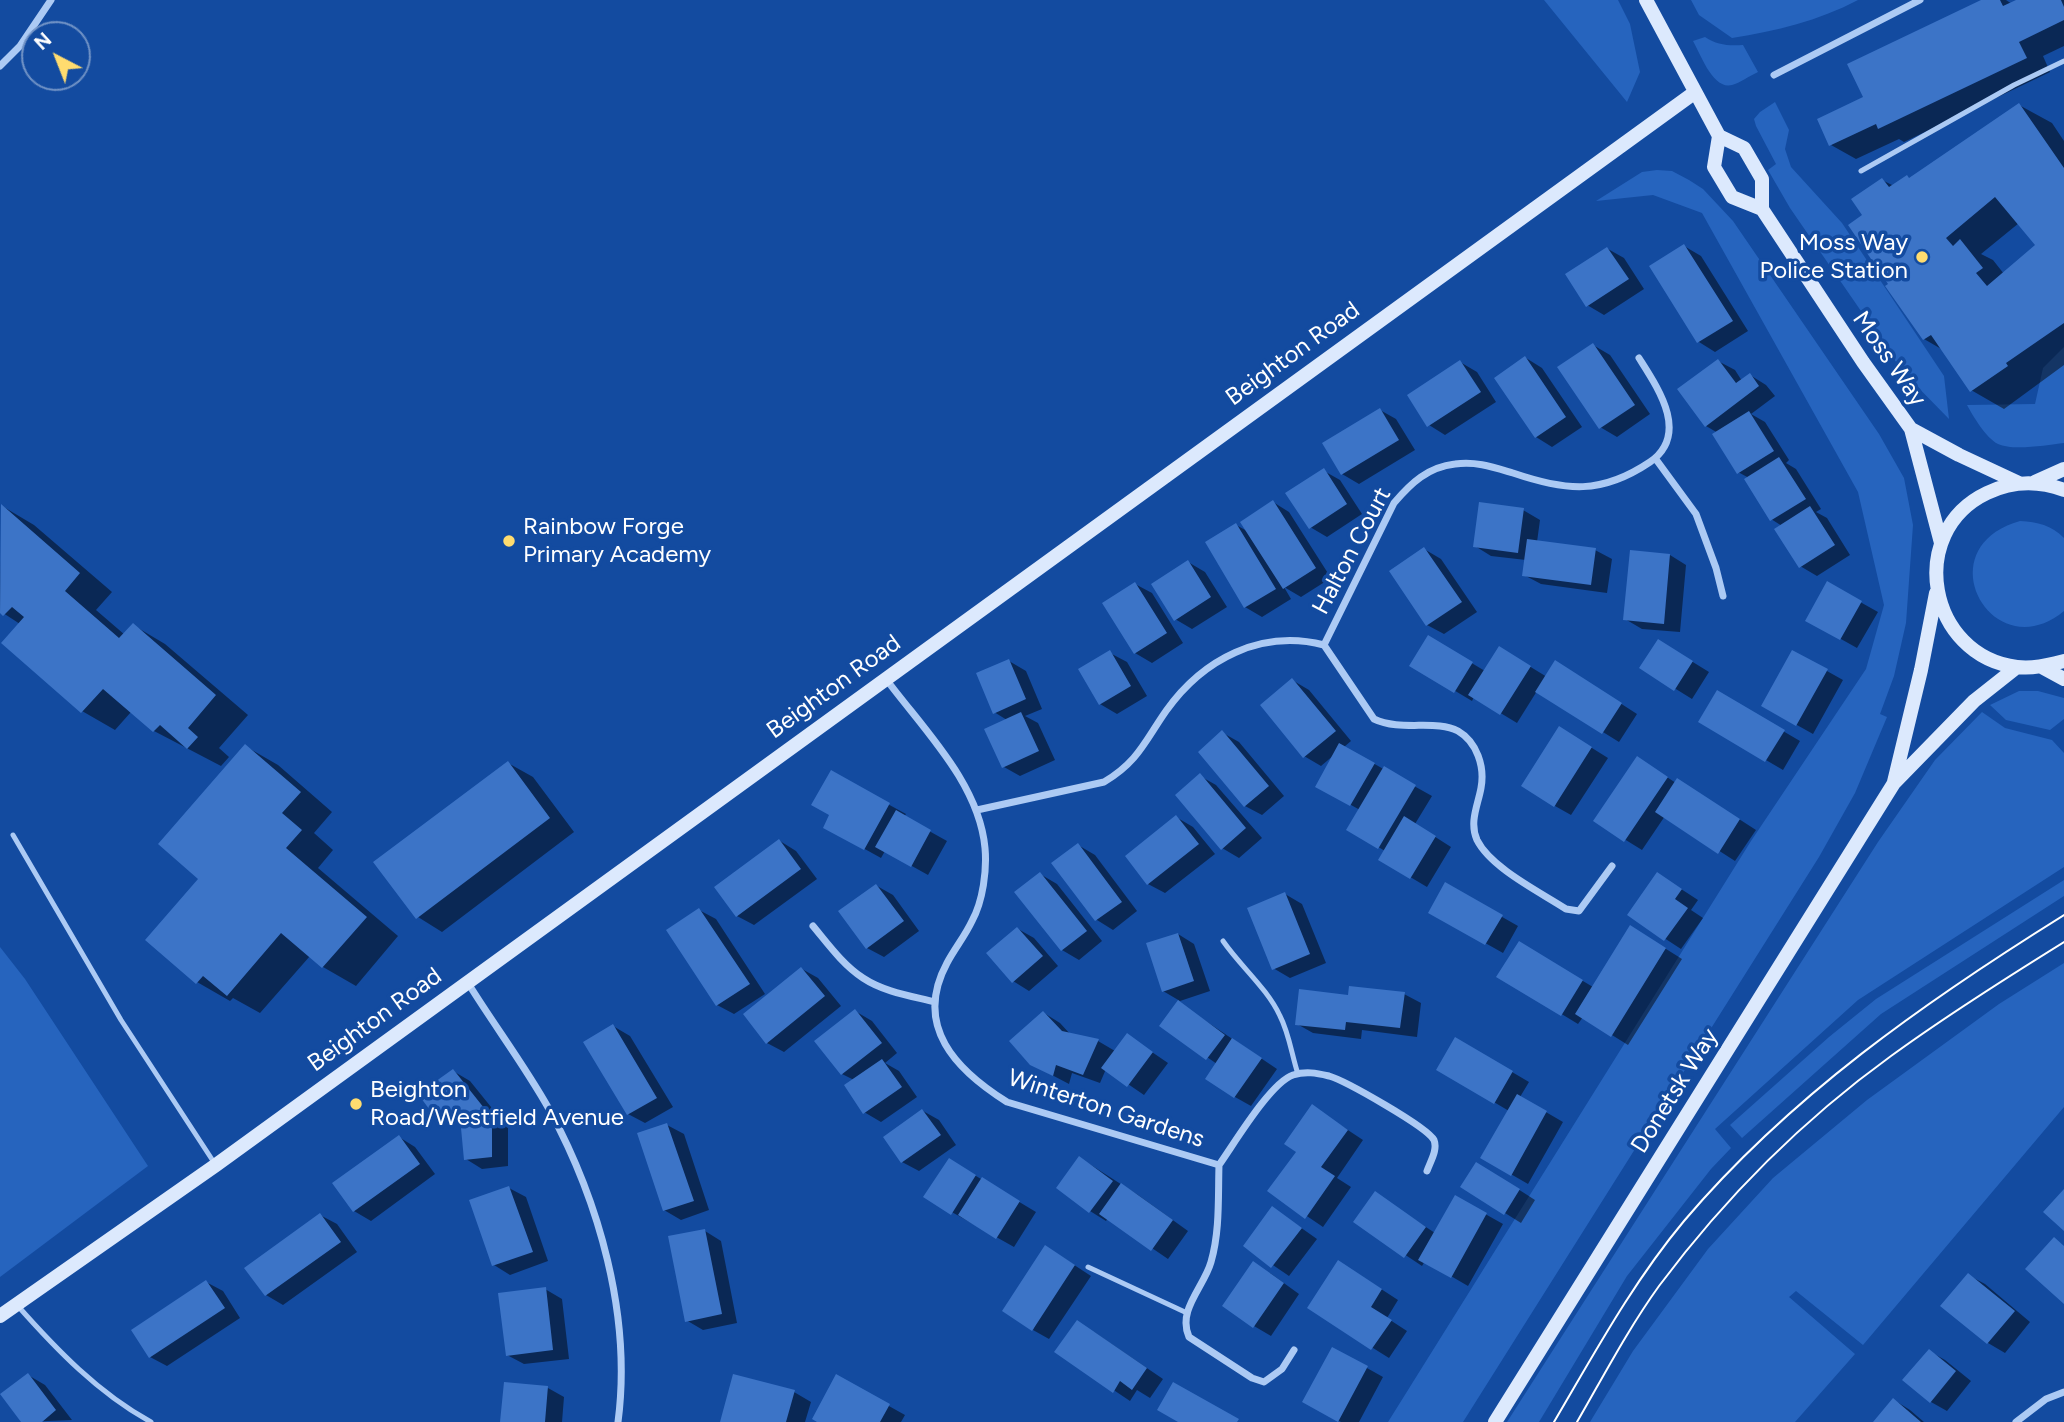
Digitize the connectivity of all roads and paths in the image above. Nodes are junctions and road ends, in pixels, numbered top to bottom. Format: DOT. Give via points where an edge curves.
graph roads {
  1 [pos="51,0"];
  2 [pos="1646,0"];
  3 [pos="1920,0"];
  4 [pos="2064,61"];
  5 [pos="0,66"];
  6 [pos="1774,75"];
  7 [pos="1694,93"];
  8 [pos="1719,136"];
  9 [pos="1861,170"];
  10 [pos="1762,209"];
  11 [pos="1639,358"];
  12 [pos="1911,429"];
  13 [pos="1655,458"];
  14 [pos="2064,469"];
  15 [pos="2026,483"];
  16 [pos="2064,490"];
  17 [pos="1941,543"];
  18 [pos="1937,590"];
  19 [pos="1723,596"];
  20 [pos="1324,645"];
  21 [pos="2064,661"];
  22 [pos="2017,667"];
  23 [pos="2042,667"];
  24 [pos="885,678"];
  25 [pos="2064,679"];
  26 [pos="1894,783"];
  27 [pos="976,810"];
  28 [pos="13,835"];
  29 [pos="1612,866"];
  30 [pos="813,926"];
  31 [pos="1223,941"];
  32 [pos="467,982"];
  33 [pos="935,1002"];
  34 [pos="1298,1074"];
  35 [pos="216,1165"];
  36 [pos="1219,1165"];
  37 [pos="1427,1171"];
  38 [pos="1088,1267"];
  39 [pos="17,1305"];
  40 [pos="1186,1313"];
  41 [pos="0,1316"];
  42 [pos="1294,1350"];
  43 [pos="2064,1392"];
  44 [pos="150,1422"];
  45 [pos="618,1422"];
  46 [pos="1494,1422"];
  47 [pos="2016,1422"];
  1 -- 5 [label="street" via="20,46"];
  2 -- 7 [label="street, Moss Way"];
  3 -- 6 [label="street"];
  4 -- 9 [label="lane"];
  7 -- 8 [label="street, Moss Way"];
  7 -- 24 [label="street, Beighton Road"];
  8 -- 10 [label="street, Moss Way" via="1744,148 1762,179"];
  8 -- 10 [label="street" via="1714,167 1732,197"];
  10 -- 12 [label="street, Moss Way"];
  11 -- 13 [label="street" via="1670,418 1668,438"];
  12 -- 15 [label="street, Moss Way"];
  12 -- 17 [label="street, Moss Way"];
  13 -- 19 [label="street" via="1696,514"];
  13 -- 20 [label="street, Halton Court" via="1612,483 1587,488 1547,485 1479,463 1430,470 1394,503"];
  14 -- 15 [label="street"];
  15 -- 16 [label="street, Moss Way"];
  15 -- 17 [label="street" via="1980,496 1964,508"];
  17 -- 18 [label="street"];
  18 -- 22 [label="street" via="1956,633 1973,650 1994,662"];
  18 -- 26 [label="street, Donetsk Way"];
  20 -- 27 [label="street" via="1302,639 1276,641 1215,662 1189,684 1122,771 1104,782"];
  20 -- 29 [label="street" via="1374,719 1387,725 1447,727 1475,746 1482,785 1473,816 1476,839 1497,863 1566,909 1579,911"];
  21 -- 23 [label="street"];
  22 -- 23 [label="street"];
  22 -- 26 [label="street, Donetsk Way" via="1975,701"];
  23 -- 25 [label="street"];
  24 -- 27 [label="street, Winterton Gardens" via="961,780"];
  24 -- 32 [label="street, Beighton Road"];
  26 -- 46 [label="street, Donetsk Way"];
  27 -- 33 [label="street, Winterton Gardens" via="985,848 984,879 974,919 946,964"];
  28 -- 35 [label="lane" via="121,1020"];
  30 -- 33 [label="street" via="863,978"];
  31 -- 34 [label="lane" via="1281,1017"];
  32 -- 35 [label="street, Beighton Road"];
  32 -- 45 [label="street" via="548,1108 603,1238 619,1338"];
  33 -- 36 [label="street, Winterton Gardens" via="942,1037 957,1063 1007,1102"];
  34 -- 36 [label="street, Winterton Gardens" via="1272,1090"];
  34 -- 37 [label="street" via="1332,1077 1428,1134 1435,1151"];
  35 -- 39 [label="street, Beighton Road"];
  36 -- 40 [label="street" via="1217,1237 1210,1265"];
  38 -- 40 [label="lane"];
  39 -- 41 [label="street, Beighton Road"];
  39 -- 44 [label="lane" via="86,1376"];
  40 -- 42 [label="street" via="1184,1326 1189,1337 1252,1378 1264,1382 1272,1377"];
  43 -- 47 [label="street" via="2046,1399"];
}
